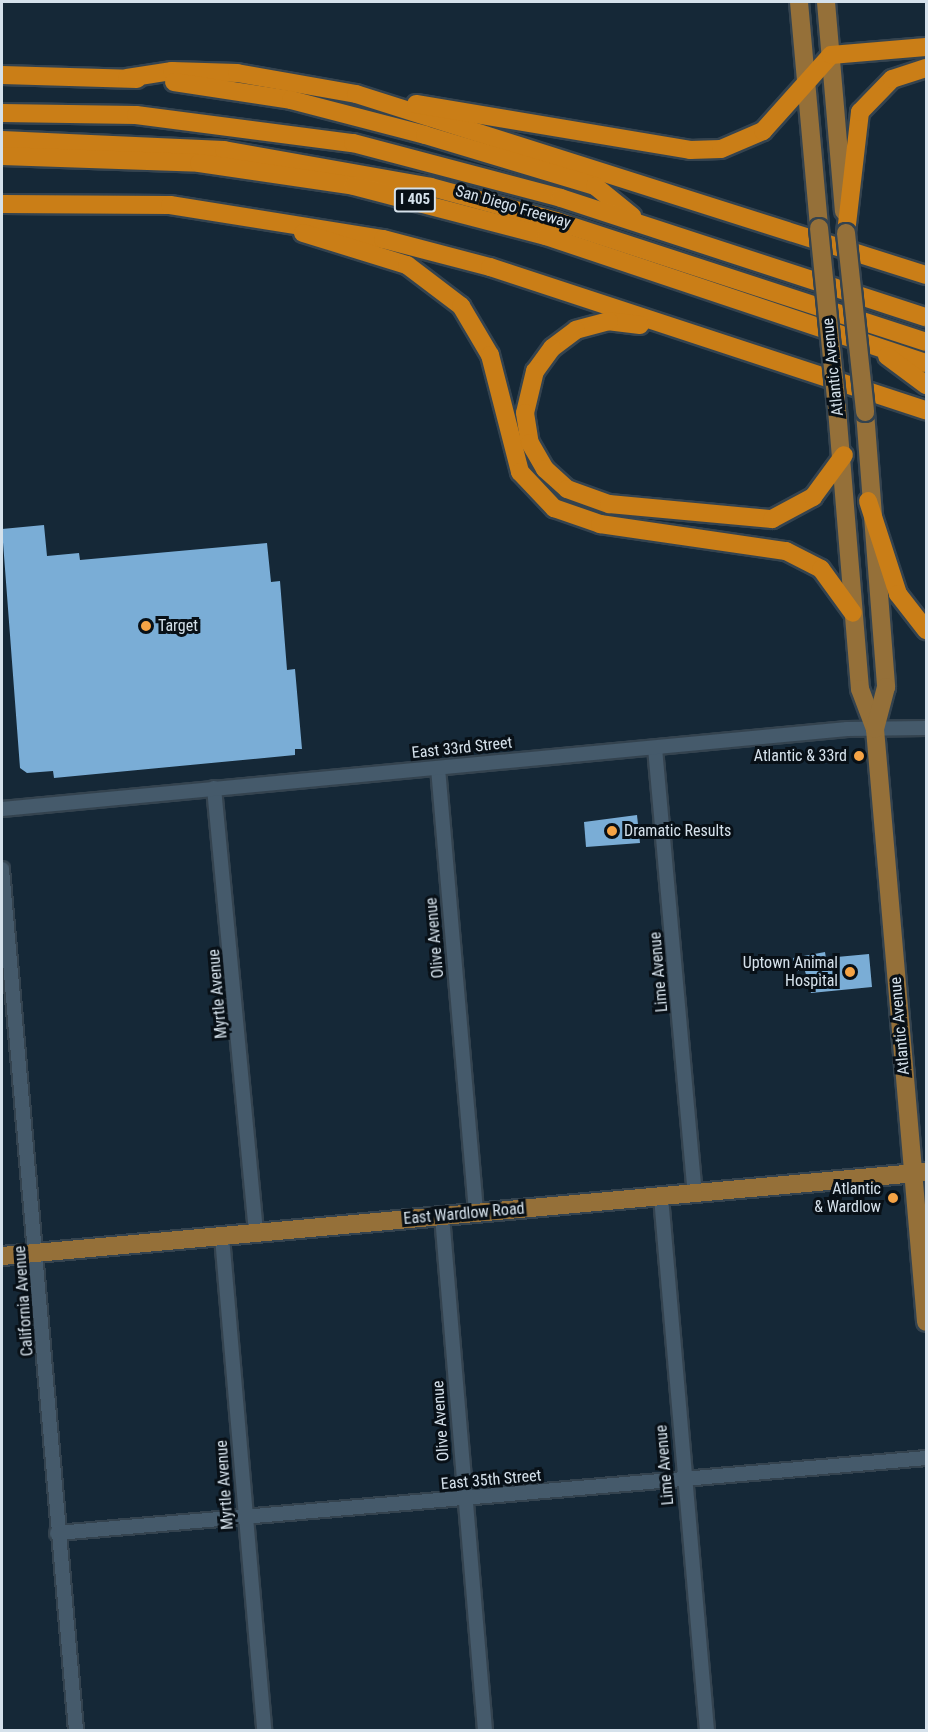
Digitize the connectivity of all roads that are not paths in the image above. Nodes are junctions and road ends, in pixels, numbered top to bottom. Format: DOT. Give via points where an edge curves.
graph roads {
  1 [pos="799,2"];
  2 [pos="826,2"];
  3 [pos="927,47"];
  4 [pos="831,55"];
  5 [pos="927,68"];
  6 [pos="2,75"];
  7 [pos="127,78"];
  8 [pos="806,79"];
  9 [pos="399,106"];
  10 [pos="2,113"];
  11 [pos="2,140"];
  12 [pos="2,156"];
  13 [pos="561,198"];
  14 [pos="2,204"];
  15 [pos="236,213"];
  16 [pos="641,223"];
  17 [pos="846,233"];
  18 [pos="927,275"];
  19 [pos="927,317"];
  20 [pos="927,333"];
  21 [pos="712,340"];
  22 [pos="927,342"];
  23 [pos="878,349"];
  24 [pos="927,363"];
  25 [pos="927,385"];
  26 [pos="927,410"];
  27 [pos="843,455"];
  28 [pos="868,501"];
  29 [pos="854,613"];
  30 [pos="927,630"];
  31 [pos="927,728"];
  32 [pos="875,729"];
  33 [pos="655,748"];
  34 [pos="438,768"];
  35 [pos="214,788"];
  36 [pos="2,809"];
  37 [pos="2,869"];
  38 [pos="919,1173"];
  39 [pos="695,1193"];
  40 [pos="661,1197"];
  41 [pos="476,1213"];
  42 [pos="442,1216"];
  43 [pos="256,1233"];
  44 [pos="222,1237"];
  45 [pos="37,1253"];
  46 [pos="2,1257"];
  47 [pos="927,1322"];
  48 [pos="927,1458"];
  49 [pos="682,1481"];
  50 [pos="463,1499"];
  51 [pos="244,1518"];
  52 [pos="57,1533"];
  53 [pos="76,1731"];
  54 [pos="264,1731"];
  55 [pos="485,1731"];
  56 [pos="707,1731"];
  1 -- 8 [label="main road, Atlantic Avenue"];
  2 -- 4 [label="main road, Atlantic Avenue"];
  3 -- 4 [label="highway"];
  4 -- 8 [label="highway"];
  4 -- 17 [label="main road, Atlantic Avenue"];
  5 -- 17 [label="highway" via="892,79 860,112"];
  6 -- 7 [label="highway"];
  7 -- 9 [label="highway" via="172,71 237,73 307,82"];
  7 -- 16 [label="highway" via="291,100 425,135 595,186"];
  8 -- 9 [label="highway" via="763,131 737,146 705,151 431,103"];
  8 -- 27 [label="main road, Atlantic Avenue, bridge"];
  9 -- 18 [label="highway"];
  10 -- 13 [label="highway, San Diego Freeway / I 405" via="136,115 297,133"];
  11 -- 22 [label="highway" via="224,150 431,187 556,221"];
  12 -- 23 [label="highway, San Diego Freeway / I 405" via="199,163 354,186 546,236"];
  13 -- 16 [label="highway, San Diego Freeway / I 405"];
  13 -- 20 [label="highway" via="578,219"];
  14 -- 15 [label="highway" via="118,203"];
  15 -- 21 [label="highway" via="435,251"];
  15 -- 29 [label="highway" via="407,265 449,293 482,336 520,472 554,508 600,524 786,551 821,569"];
  16 -- 19 [label="highway, San Diego Freeway / I 405"];
  17 -- 28 [label="main road, Atlantic Avenue, bridge" via="865,412"];
  21 -- 26 [label="highway"];
  21 -- 27 [label="highway" via="609,321 565,337 535,371 527,398 530,443 545,469 591,500 757,520 802,506"];
  23 -- 24 [label="highway, San Diego Freeway / I 405"];
  23 -- 25 [label="highway"];
  27 -- 29 [label="main road, Atlantic Avenue"];
  28 -- 30 [label="highway" via="898,594"];
  28 -- 32 [label="main road, Atlantic Avenue" via="886,687"];
  29 -- 32 [label="main road, Atlantic Avenue" via="860,689"];
  31 -- 32 [label="street, East 33rd Street"];
  32 -- 33 [label="street, East 33rd Street"];
  32 -- 38 [label="main road, Atlantic Avenue"];
  33 -- 34 [label="street, East 33rd Street"];
  33 -- 39 [label="street, Lime Avenue"];
  34 -- 35 [label="street, East 33rd Street"];
  34 -- 41 [label="street, Olive Avenue"];
  35 -- 36 [label="street, East 33rd Street"];
  35 -- 43 [label="street, Myrtle Avenue"];
  37 -- 45 [label="street, California Avenue"];
  38 -- 39 [label="main road, East Wardlow Road"];
  38 -- 47 [label="main road, Atlantic Avenue"];
  39 -- 40 [label="main road, East Wardlow Road"];
  40 -- 41 [label="main road, East Wardlow Road"];
  40 -- 49 [label="street, Lime Avenue"];
  41 -- 42 [label="main road, East Wardlow Road"];
  42 -- 43 [label="main road, East Wardlow Road"];
  42 -- 50 [label="street, Olive Avenue"];
  43 -- 44 [label="main road, East Wardlow Road"];
  44 -- 45 [label="main road, East Wardlow Road"];
  44 -- 51 [label="street, Myrtle Avenue"];
  45 -- 46 [label="main road, East Wardlow Road"];
  45 -- 52 [label="street, California Avenue"];
  48 -- 49 [label="street, East 35th Street"];
  49 -- 50 [label="street, East 35th Street"];
  49 -- 56 [label="street, Lime Avenue"];
  50 -- 51 [label="street, East 35th Street"];
  50 -- 55 [label="street, Olive Avenue"];
  51 -- 52 [label="street, East 35th Street"];
  51 -- 54 [label="street, Myrtle Avenue"];
  52 -- 53 [label="street, California Avenue"];
}
